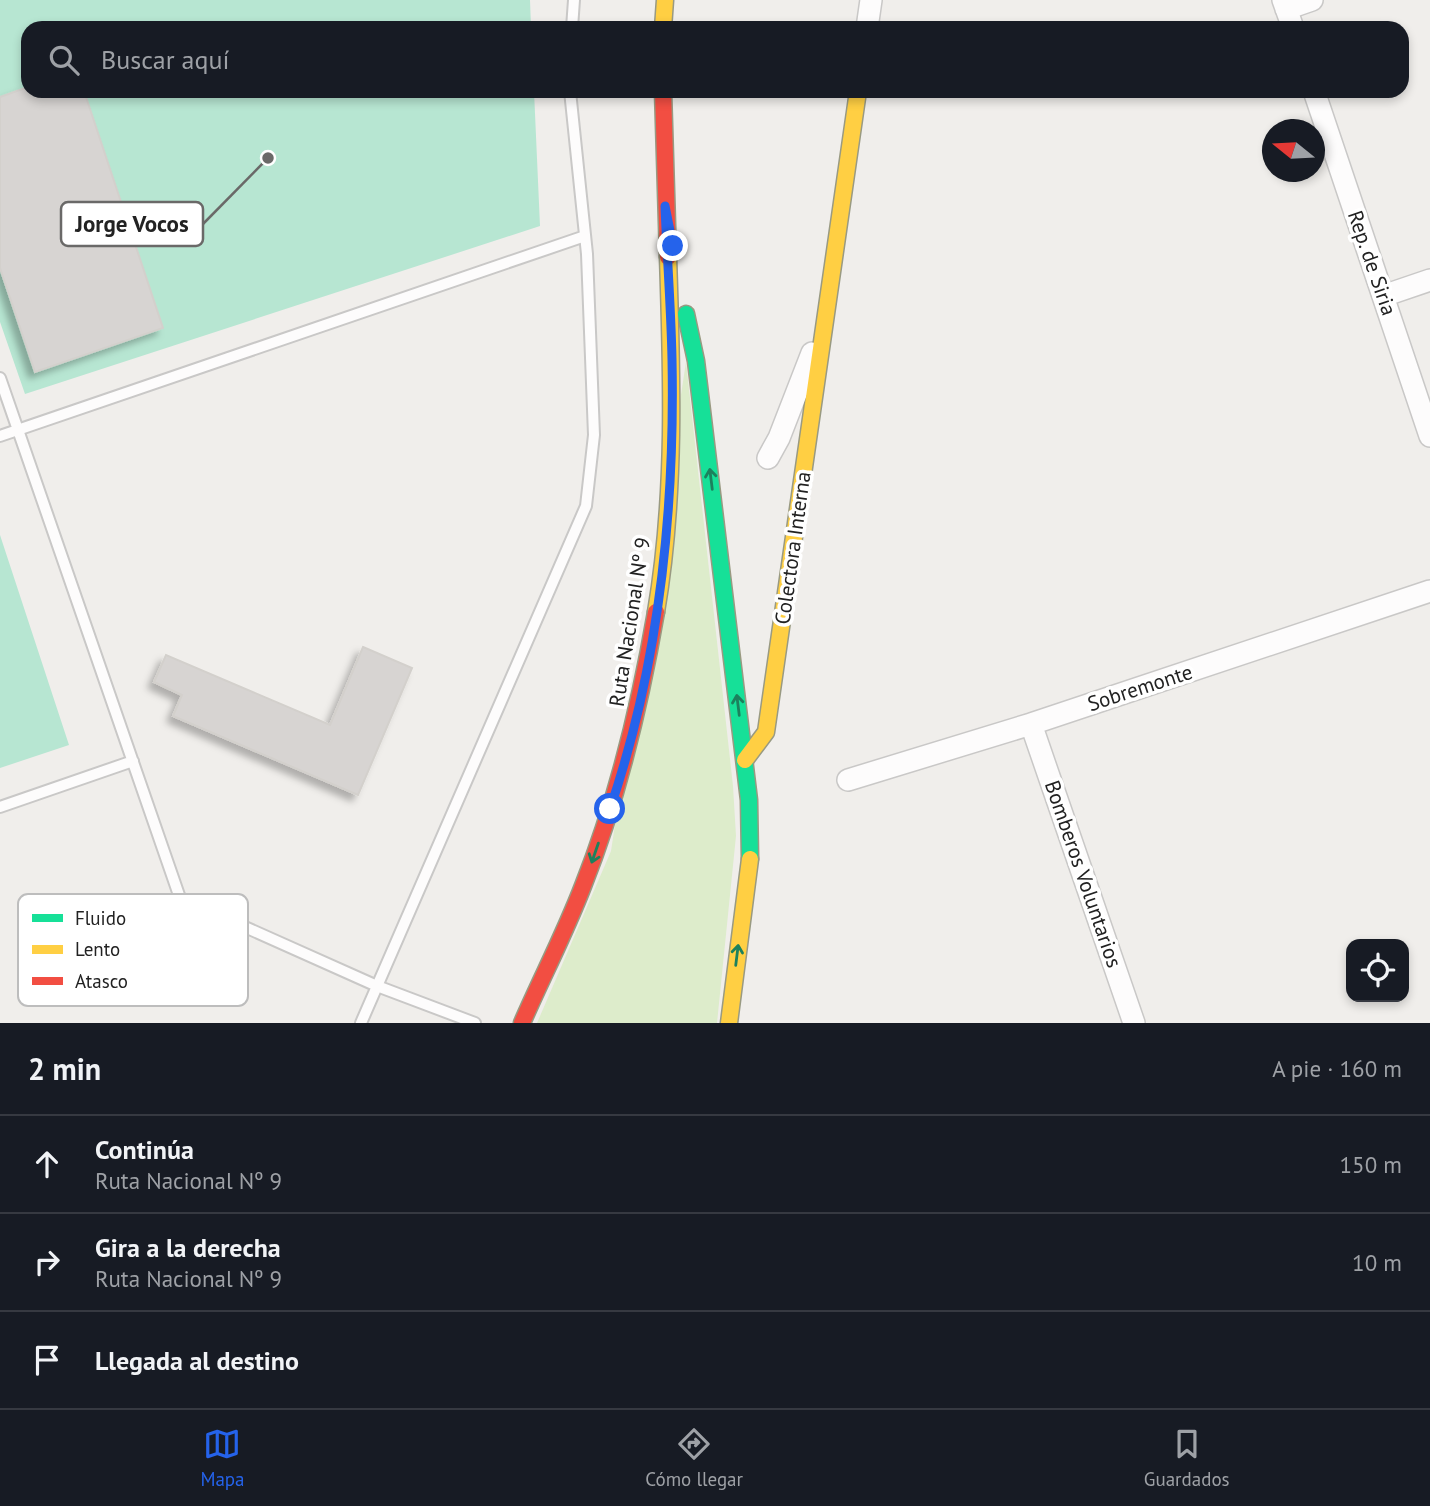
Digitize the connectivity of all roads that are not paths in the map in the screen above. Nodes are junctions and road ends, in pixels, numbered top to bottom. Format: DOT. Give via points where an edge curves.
graph roads {
  1 [pos="574,0"];
  2 [pos="665,0"];
  3 [pos="871,0"];
  4 [pos="1312,0"];
  5 [pos="1287,12"];
  6 [pos="572,21"];
  7 [pos="664,21"];
  8 [pos="868,21"];
  9 [pos="571,98"];
  10 [pos="663,98"];
  11 [pos="857,98"];
  12 [pos="1316,98"];
  13 [pos="665,206"];
  14 [pos="585,236"];
  15 [pos="1430,280"];
  16 [pos="1383,296"];
  17 [pos="824,329"];
  18 [pos="0,378"];
  19 [pos="18,430"];
  20 [pos="0,436"];
  21 [pos="1430,436"];
  22 [pos="768,458"];
  23 [pos="1430,591"];
  24 [pos="1031,724"];
  25 [pos="745,760"];
  26 [pos="133,761"];
  27 [pos="848,780"];
  28 [pos="0,807"];
  29 [pos="179,894"];
  30 [pos="248,928"];
  31 [pos="377,986"];
  32 [pos="361,1023"];
  33 [pos="474,1023"];
  34 [pos="522,1023"];
  35 [pos="729,1023"];
  36 [pos="1134,1023"];
  1 -- 6 [label="lane"];
  2 -- 7 [label="main road"];
  3 -- 8 [label="street"];
  4 -- 5 [label="street"];
  9 -- 14 [label="lane"];
  10 -- 13 [label="main road, Ruta Nacional Nº 9"];
  11 -- 17 [label="main road, Colectora Interna"];
  12 -- 16 [label="street, Rep. de Siria"];
  25 -- 13 [label="main road, Ruta Nacional Nº 9, one-way" via="696,361"];
  13 -- 34 [label="main road, Ruta Nacional Nº 9, one-way" via="671,447 652,646 624,766 589,871"];
  14 -- 19 [label="lane"];
  14 -- 31 [label="lane" via="594,435 586,506"];
  15 -- 16 [label="street"];
  16 -- 21 [label="street, Rep. de Siria"];
  17 -- 22 [label="street, Colectora Interna"];
  17 -- 25 [label="main road, Colectora Interna" via="766,732"];
  18 -- 19 [label="lane"];
  19 -- 20 [label="lane"];
  19 -- 26 [label="lane"];
  23 -- 24 [label="street, Sobremonte"];
  24 -- 27 [label="street, Sobremonte"];
  24 -- 36 [label="street, Bomberos Voluntarios"];
  35 -- 25 [label="main road, Ruta Nacional Nº 9, one-way" via="750,860"];
  26 -- 28 [label="lane"];
  26 -- 29 [label="lane"];
  30 -- 31 [label="lane"];
  31 -- 32 [label="lane"];
  31 -- 33 [label="lane"];
}
